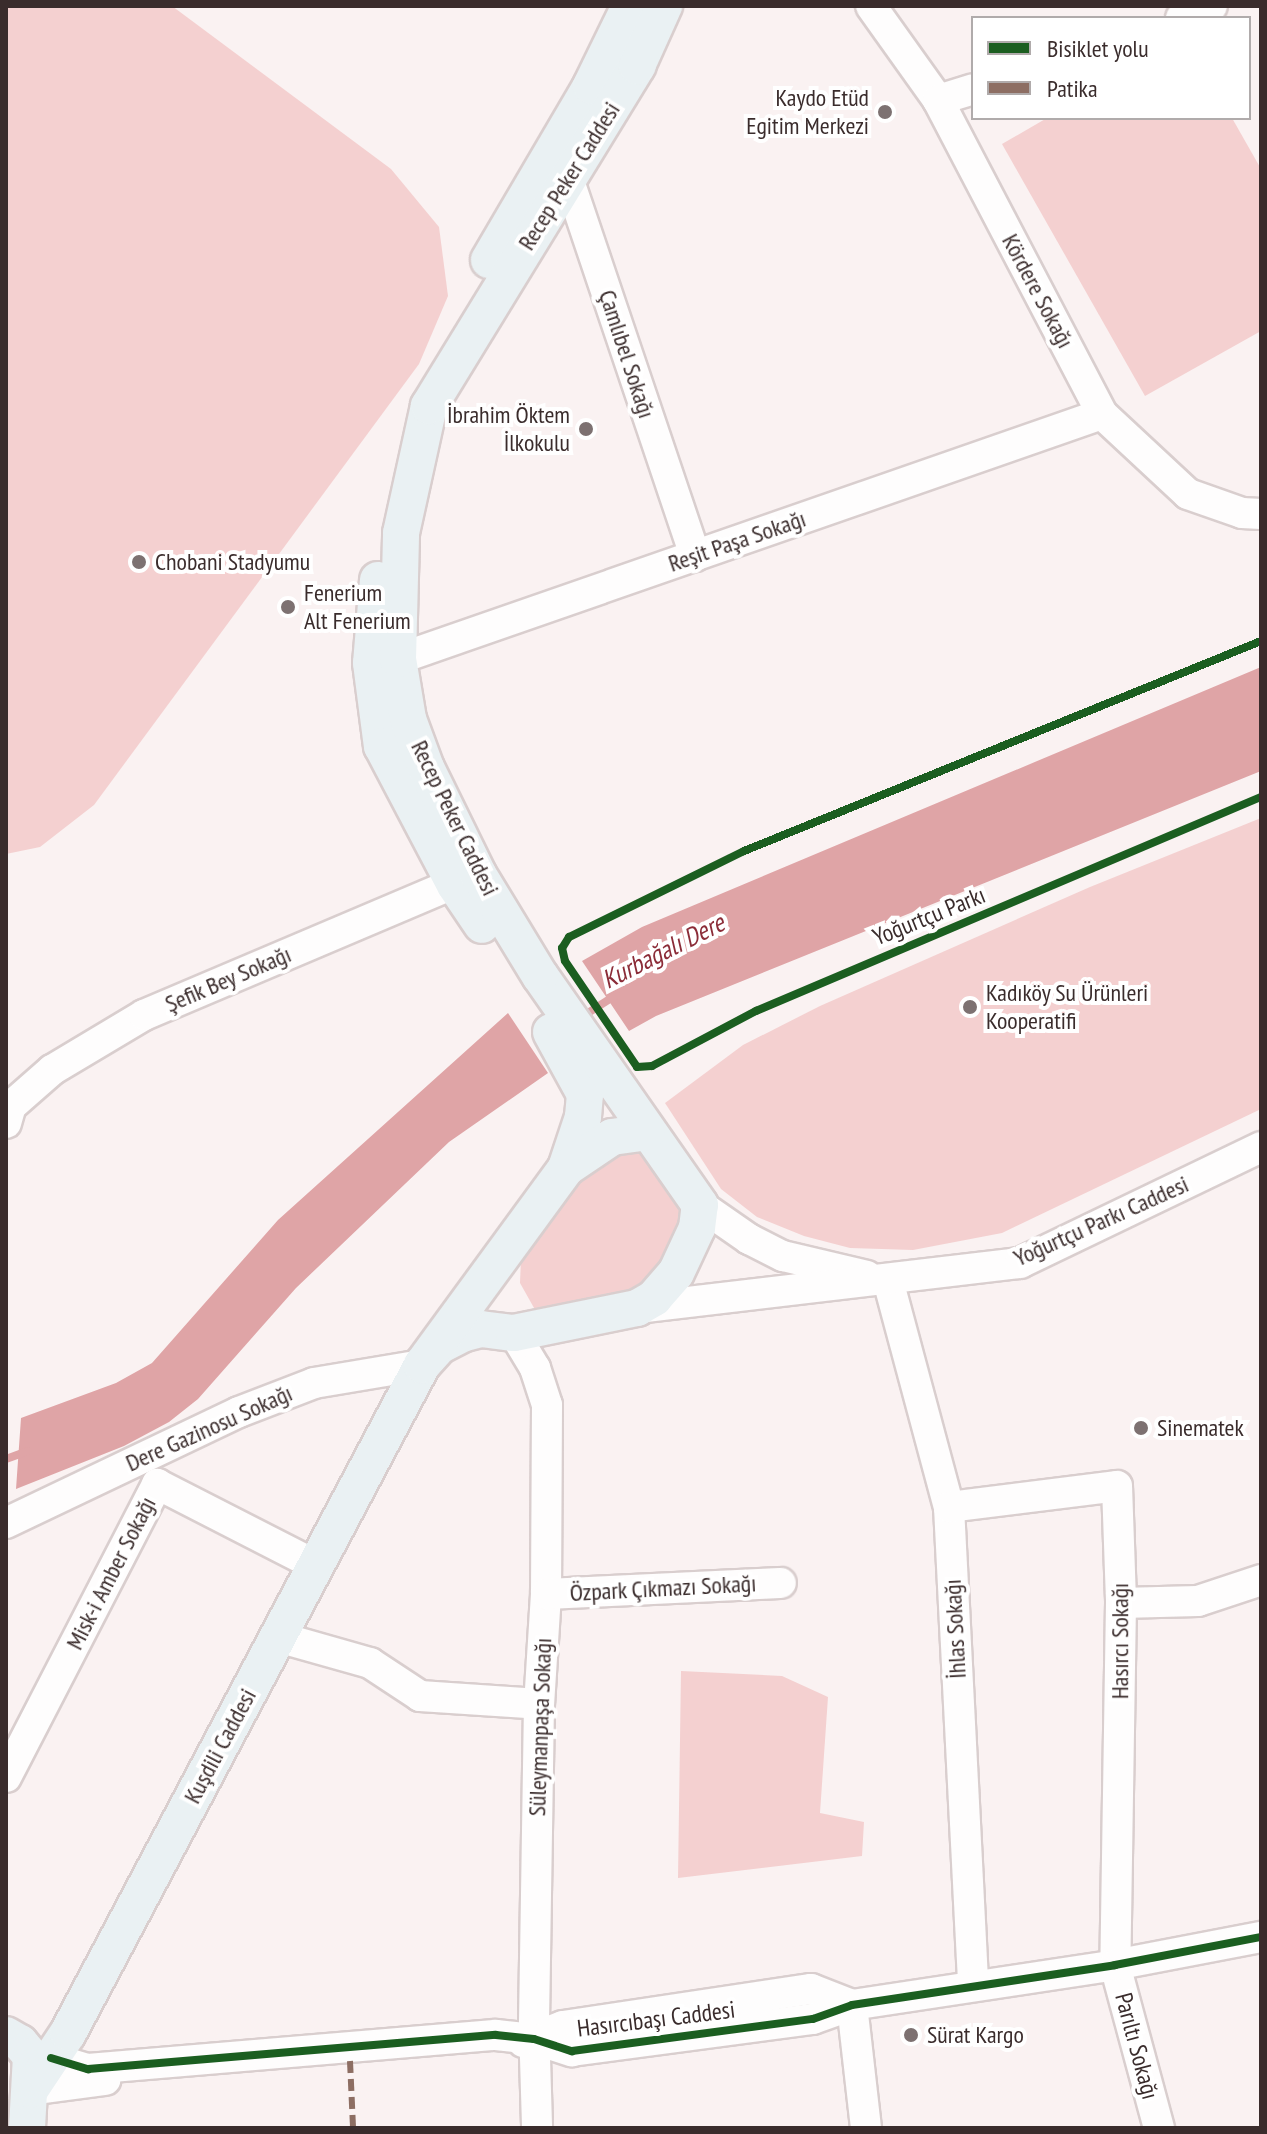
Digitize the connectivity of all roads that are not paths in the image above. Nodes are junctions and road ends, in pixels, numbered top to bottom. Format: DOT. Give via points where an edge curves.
graph roads {
  1 [pos="630,6"];
  2 [pos="664,6"];
  3 [pos="871,6"];
  4 [pos="1212,6"];
  5 [pos="1186,16"];
  6 [pos="971,90"];
  7 [pos="938,100"];
  8 [pos="557,171"];
  9 [pos="1102,414"];
  10 [pos="1261,514"];
  11 [pos="695,556"];
  12 [pos="384,661"];
  13 [pos="466,879"];
  14 [pos="587,1067"];
  15 [pos="8,1109"];
  16 [pos="647,1132"];
  17 [pos="1261,1147"];
  18 [pos="566,1168"];
  19 [pos="700,1205"];
  20 [pos="487,1272"];
  21 [pos="888,1280"];
  22 [pos="637,1308"];
  23 [pos="514,1333"];
  24 [pos="422,1365"];
  25 [pos="126,1464"];
  26 [pos="157,1484"];
  27 [pos="949,1507"];
  28 [pos="6,1523"];
  29 [pos="315,1565"];
  30 [pos="1261,1580"];
  31 [pos="781,1583"];
  32 [pos="546,1594"];
  33 [pos="1121,1603"];
  34 [pos="278,1637"];
  35 [pos="539,1704"];
  36 [pos="6,1777"];
  37 [pos="1261,1937"];
  38 [pos="1115,1965"];
  39 [pos="973,1985"];
  40 [pos="852,2005"];
  41 [pos="6,2035"];
  42 [pos="534,2039"];
  43 [pos="51,2058"];
  44 [pos="30,2090"];
  45 [pos="27,2128"];
  46 [pos="537,2128"];
  47 [pos="866,2128"];
  48 [pos="1159,2128"];
  1 -- 8 [label="main road, Recep Peker Caddesi"];
  2 -- 8 [label="main road, Recep Peker Caddesi" via="637,66"];
  3 -- 7 [label="street, Kördere Sokağı"];
  4 -- 5 [label="street"];
  6 -- 7 [label="street"];
  7 -- 9 [label="street, Kördere Sokağı"];
  8 -- 11 [label="street, Çamlıbel Sokağı"];
  8 -- 12 [label="main road, Recep Peker Caddesi" via="429,406 401,533"];
  9 -- 10 [label="street, Kördere Sokağı" via="1188,494 1242,513"];
  9 -- 11 [label="street, Reşit Paşa Sokağı"];
  11 -- 12 [label="street, Reşit Paşa Sokağı"];
  12 -- 13 [label="main road, Recep Peker Caddesi"];
  13 -- 14 [label="main road, Recep Peker Caddesi"];
  13 -- 15 [label="street, Şefik Bey Sokağı" via="144,1015 52,1070"];
  14 -- 16 [label="main road, Recep Peker Caddesi"];
  14 -- 18 [label="main road, Recep Peker Caddesi" via="583,1117"];
  16 -- 18 [label="main road, Kuşdili Caddesi" via="612,1137"];
  16 -- 19 [label="main road, Recep Peker Caddesi"];
  17 -- 21 [label="street, Yoğurtçu Parkı Caddesi" via="1020,1263"];
  18 -- 20 [label="main road, Kuşdili Caddesi"];
  19 -- 21 [label="street, Yoğurtçu Parkı Caddesi" via="783,1256"];
  19 -- 22 [label="main road, Yoğurtçu Parkı Caddesi" via="694,1238 676,1273"];
  20 -- 23 [label="main road" via="492,1307"];
  20 -- 24 [label="main road, Kuşdili Caddesi"];
  21 -- 22 [label="street, Yoğurtçu Parkı Caddesi"];
  21 -- 27 [label="street, İhlas Sokağı"];
  22 -- 23 [label="main road, Yoğurtçu Parkı Caddesi"];
  23 -- 24 [label="main road, Kuşdili Caddesi" via="465,1333 439,1346"];
  23 -- 32 [label="street, Süleymanpaşa Sokağı" via="535,1368 547,1405"];
  24 -- 25 [label="street, Dere Gazinosu Sokağı" via="314,1383"];
  24 -- 29 [label="main road, Kuşdili Caddesi"];
  25 -- 26 [label="street"];
  25 -- 28 [label="street, Dere Gazinosu Sokağı"];
  26 -- 29 [label="street, Misk-i Amber Sokağı"];
  26 -- 36 [label="street, Misk-i Amber Sokağı"];
  27 -- 33 [label="street, Hasırcı Sokağı" via="1117,1486"];
  27 -- 39 [label="street, İhlas Sokağı"];
  29 -- 34 [label="main road, Kuşdili Caddesi"];
  30 -- 33 [label="street" via="1198,1601"];
  31 -- 32 [label="street, Özpark Çıkmazı Sokağı"];
  32 -- 35 [label="street, Süleymanpaşa Sokağı"];
  33 -- 38 [label="street, Hasırcı Sokağı"];
  34 -- 35 [label="street" via="370,1663 420,1696"];
  34 -- 43 [label="main road, Kuşdili Caddesi"];
  35 -- 42 [label="street, Süleymanpaşa Sokağı"];
  37 -- 38 [label="street"];
  38 -- 39 [label="street"];
  38 -- 48 [label="street, Parıltı Sokağı"];
  39 -- 40 [label="street"];
  40 -- 42 [label="street, Hasırcıbaşı Caddesi" via="811,1989 563,2026"];
  40 -- 47 [label="street"];
  41 -- 44 [label="main road" via="31,2056"];
  42 -- 43 [label="street, Hasırcıbaşı Caddesi" via="468,2037 88,2069"];
  42 -- 44 [label="street, Hasırcıbaşı Caddesi" via="500,2047"];
  42 -- 46 [label="street, Süleymanpaşa Sokağı"];
  43 -- 44 [label="main road, Kuşdili Caddesi"];
  44 -- 45 [label="main road, Kuşdili Caddesi"];
}
